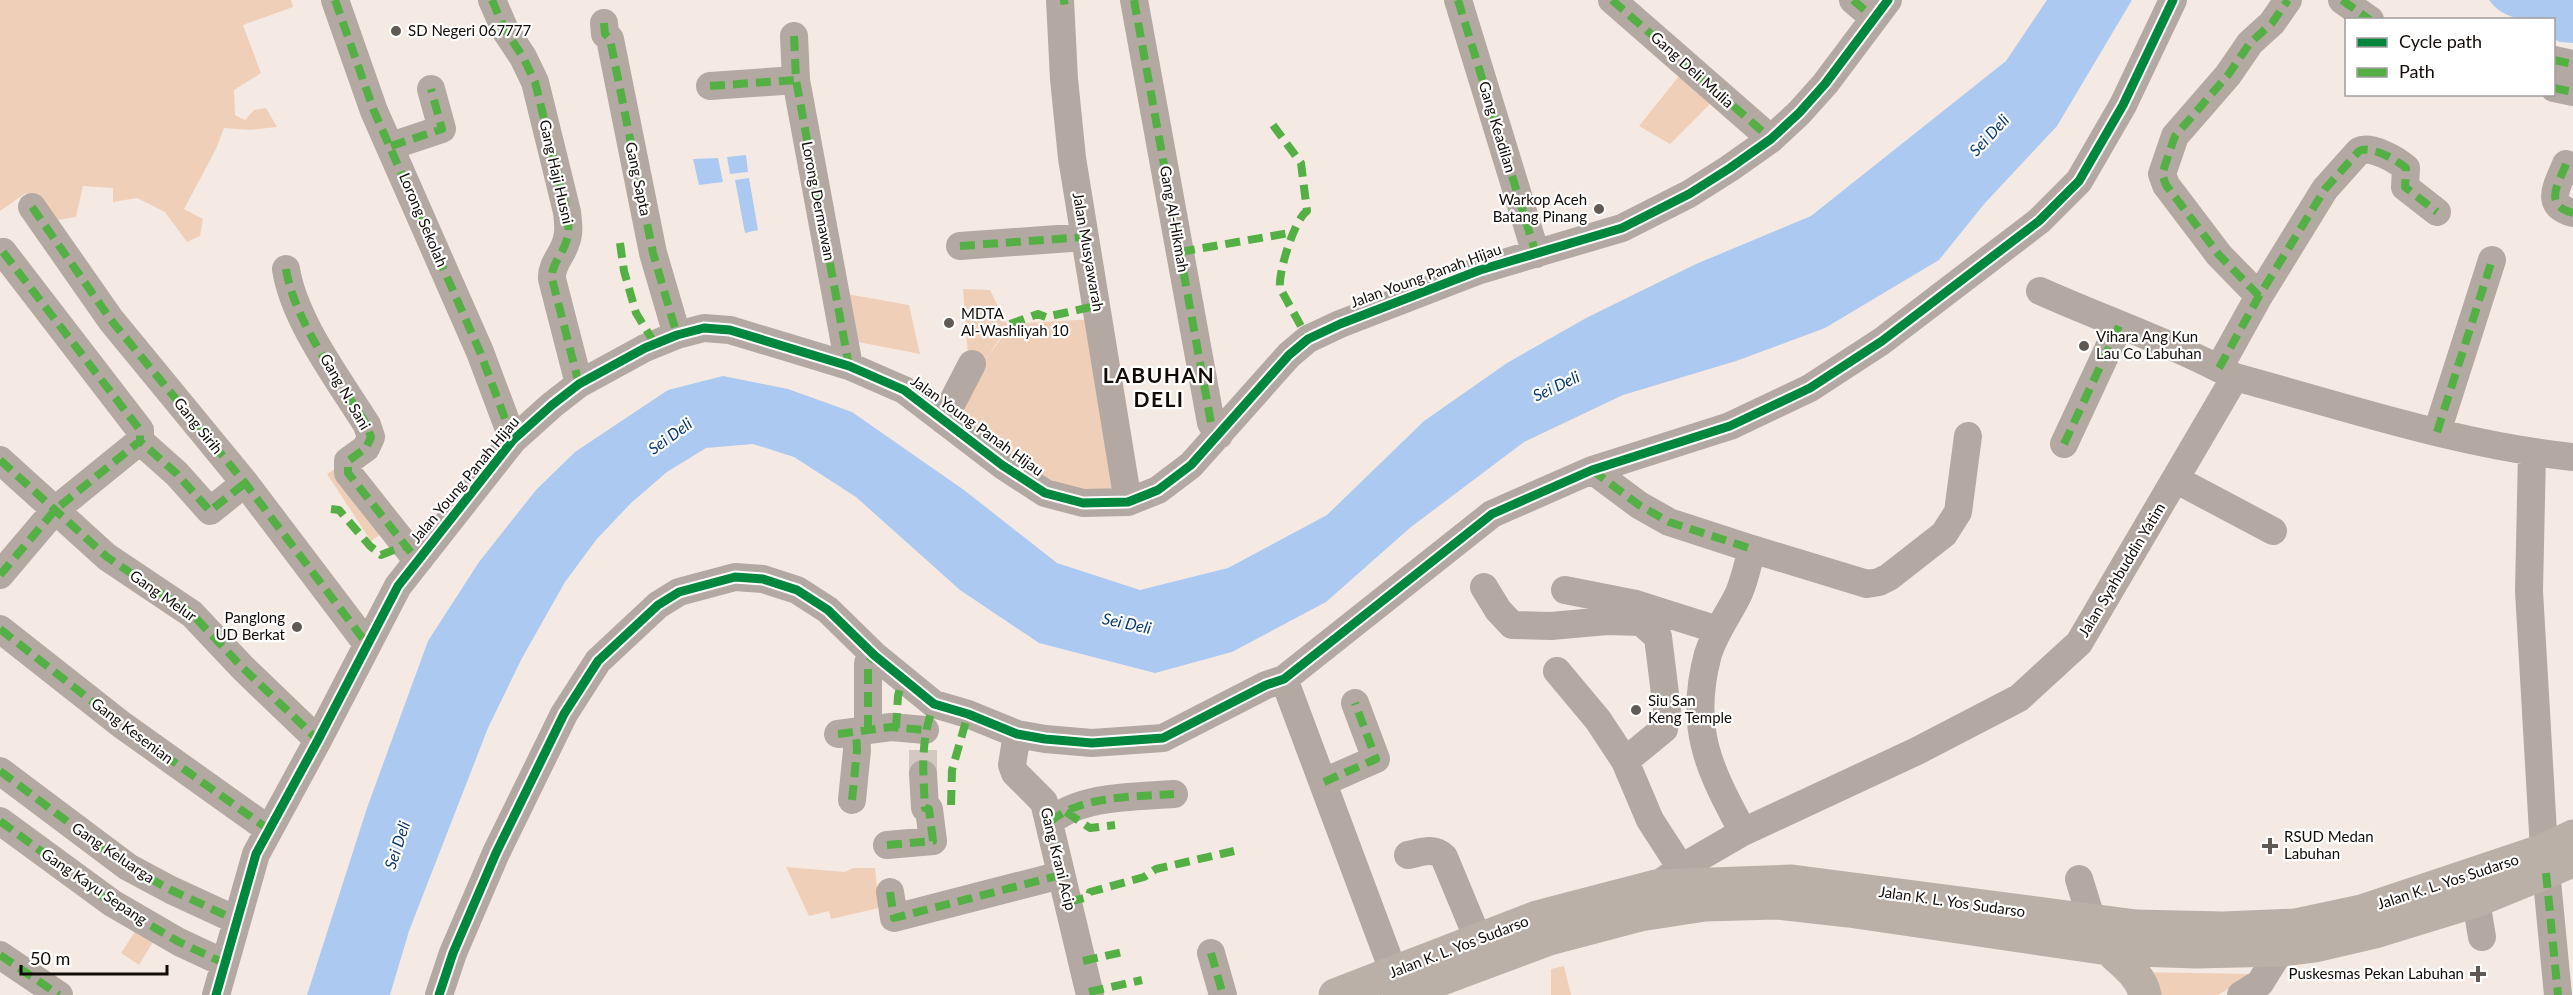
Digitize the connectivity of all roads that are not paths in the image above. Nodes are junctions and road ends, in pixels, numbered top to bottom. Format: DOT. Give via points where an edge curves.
graph roads {
  1 [pos="335,0"];
  2 [pos="492,0"];
  3 [pos="1060,0"];
  4 [pos="1068,0"];
  5 [pos="1134,0"];
  6 [pos="1458,0"];
  7 [pos="1612,0"];
  8 [pos="2173,0"];
  9 [pos="2288,0"];
  10 [pos="2342,0"];
  11 [pos="1872,6"];
  12 [pos="2367,18"];
  13 [pos="604,23"];
  14 [pos="794,36"];
  15 [pos="2555,60"];
  16 [pos="2573,64"];
  17 [pos="796,80"];
  18 [pos="711,86"];
  19 [pos="2555,88"];
  20 [pos="431,89"];
  21 [pos="2573,92"];
  22 [pos="1771,139"];
  23 [pos="391,146"];
  24 [pos="2566,164"];
  25 [pos="32,207"];
  26 [pos="2437,212"];
  27 [pos="2573,213"];
  28 [pos="1085,237"];
  29 [pos="960,246"];
  30 [pos="3,252"];
  31 [pos="1536,254"];
  32 [pos="2492,260"];
  33 [pos="286,269"];
  34 [pos="2040,291"];
  35 [pos="2259,296"];
  36 [pos="2119,326"];
  37 [pos="677,334"];
  38 [pos="972,363"];
  39 [pos="849,366"];
  40 [pos="2227,372"];
  41 [pos="579,384"];
  42 [pos="943,420"];
  43 [pos="2437,432"];
  44 [pos="1219,435"];
  45 [pos="1968,436"];
  46 [pos="513,440"];
  47 [pos="140,441"];
  48 [pos="2064,444"];
  49 [pos="2532,453"];
  50 [pos="2573,457"];
  51 [pos="0,460"];
  52 [pos="1592,470"];
  53 [pos="2176,480"];
  54 [pos="245,483"];
  55 [pos="1128,502"];
  56 [pos="55,510"];
  57 [pos="2273,531"];
  58 [pos="1752,549"];
  59 [pos="417,560"];
  60 [pos="0,575"];
  61 [pos="1484,587"];
  62 [pos="1565,590"];
  63 [pos="0,629"];
  64 [pos="1718,630"];
  65 [pos="367,644"];
  66 [pos="874,655"];
  67 [pos="1557,671"];
  68 [pos="1284,680"];
  69 [pos="1356,703"];
  70 [pos="854,732"];
  71 [pos="1017,734"];
  72 [pos="318,740"];
  73 [pos="926,740"];
  74 [pos="1625,761"];
  75 [pos="0,771"];
  76 [pos="1324,782"];
  77 [pos="1174,794"];
  78 [pos="852,800"];
  79 [pos="0,821"];
  80 [pos="1050,822"];
  81 [pos="268,829"];
  82 [pos="1743,832"];
  83 [pos="2573,836"];
  84 [pos="887,845"];
  85 [pos="1408,855"];
  86 [pos="2554,861"];
  87 [pos="1062,875"];
  88 [pos="1669,877"];
  89 [pos="2079,879"];
  90 [pos="890,892"];
  91 [pos="2476,901"];
  92 [pos="1640,915"];
  93 [pos="236,920"];
  94 [pos="2100,935"];
  95 [pos="2482,937"];
  96 [pos="2289,938"];
  97 [pos="1478,939"];
  98 [pos="1211,953"];
  99 [pos="0,955"];
  100 [pos="224,963"];
  101 [pos="1399,989"];
  102 [pos="59,995"];
  103 [pos="216,995"];
  104 [pos="439,995"];
  105 [pos="1089,995"];
  106 [pos="1223,995"];
  107 [pos="1335,995"];
  108 [pos="2145,995"];
  109 [pos="2241,995"];
  110 [pos="2558,995"];
  1 -- 23 [label="street, Lorong Sekolah" via="374,111"];
  2 -- 41 [label="street, Gang Haji Husni" via="535,82 567,212 566,244 551,271"];
  3 -- 4 [label="street"];
  3 -- 28 [label="street, Jalan Musyawarah" via="1068,119"];
  5 -- 44 [label="street, Gang Al-Hikmah" via="1211,423"];
  6 -- 31 [label="street, Gang Keadilan"];
  7 -- 22 [label="street, Gang Deli Mulia"];
  8 -- 52 [label="street" via="2124,105 2079,181 2038,221 1882,341 1810,388 1730,426"];
  9 -- 35 [label="street" via="2175,136 2162,174 2166,185 2219,255"];
  10 -- 12 [label="street"];
  11 -- 22 [label="street, Jalan Young Panah Hijau" via="1825,84"];
  13 -- 37 [label="street, Gang Sapta" via="653,253"];
  14 -- 17 [label="street, Lorong Dermawan"];
  15 -- 16 [label="street"];
  17 -- 18 [label="street"];
  17 -- 39 [label="street, Lorong Dermawan"];
  19 -- 21 [label="street"];
  20 -- 23 [label="street" via="442,129"];
  22 -- 31 [label="street, Jalan Young Panah Hijau" via="1689,194 1622,228"];
  23 -- 46 [label="street, Lorong Sekolah" via="480,352"];
  24 -- 27 [label="street" via="2554,193 2561,210"];
  25 -- 54 [label="street, Gang Sirih" via="111,320"];
  26 -- 35 [label="street, Jalan Syahbuddin Yatim" via="2405,188 2406,168 2365,148 2325,189"];
  28 -- 29 [label="street"];
  28 -- 55 [label="street, Jalan Musyawarah"];
  30 -- 47 [label="street" via="140,430"];
  31 -- 44 [label="street, Jalan Young Panah Hijau" via="1449,282 1308,339"];
  32 -- 43 [label="street"];
  33 -- 59 [label="street, Gang N. Sani" via="298,311 371,437 366,448 348,461 348,473"];
  34 -- 36 [label="street"];
  35 -- 40 [label="street, Jalan Syahbuddin Yatim"];
  36 -- 40 [label="street" via="2157,338"];
  36 -- 48 [label="street"];
  37 -- 39 [label="street, Jalan Young Panah Hijau" via="704,328 730,330"];
  37 -- 41 [label="street, Jalan Young Panah Hijau"];
  38 -- 42 [label="street"];
  39 -- 42 [label="street, Jalan Young Panah Hijau" via="904,390"];
  40 -- 43 [label="street"];
  40 -- 53 [label="street, Jalan Syahbuddin Yatim"];
  41 -- 46 [label="street, Jalan Young Panah Hijau"];
  42 -- 55 [label="street, Jalan Young Panah Hijau" via="1045,493 1083,503"];
  43 -- 49 [label="street"];
  44 -- 55 [label="street, Jalan Young Panah Hijau" via="1175,478"];
  45 -- 58 [label="street" via="1958,512 1944,534 1889,577 1867,584"];
  46 -- 59 [label="street, Jalan Young Panah Hijau"];
  47 -- 54 [label="street" via="210,511"];
  47 -- 56 [label="street"];
  49 -- 50 [label="street"];
  49 -- 86 [label="street" via="2529,591"];
  51 -- 56 [label="street, Gang Melur"];
  52 -- 58 [label="street" via="1669,522"];
  52 -- 68 [label="street" via="1492,514"];
  53 -- 57 [label="street"];
  53 -- 82 [label="street, Jalan Syahbuddin Yatim" via="2079,643 2019,698 1917,751"];
  54 -- 65 [label="street, Gang Sirih"];
  56 -- 60 [label="street"];
  56 -- 72 [label="street, Gang Melur" via="107,557 192,614"];
  58 -- 64 [label="street" via="1739,592"];
  59 -- 65 [label="street, Jalan Young Panah Hijau" via="398,586"];
  61 -- 74 [label="street" via="1512,625 1641,622 1658,637 1666,700 1664,729"];
  62 -- 64 [label="street" via="1636,604"];
  63 -- 81 [label="street, Gang Kesenian" via="123,725"];
  64 -- 82 [label="street" via="1708,654 1699,721 1703,748 1716,781"];
  65 -- 72 [label="street, Jalan Young Panah Hijau"];
  66 -- 70 [label="street" via="868,663"];
  66 -- 73 [label="street"];
  66 -- 104 [label="street" via="828,610 797,590 763,579 735,577 708,583 679,592 658,605 598,661 564,714 496,854"];
  67 -- 74 [label="street" via="1598,720"];
  68 -- 71 [label="street" via="1266,685 1163,738 1092,743"];
  68 -- 76 [label="street"];
  69 -- 76 [label="street" via="1376,759"];
  70 -- 73 [label="street" via="891,727"];
  70 -- 78 [label="street" via="857,750"];
  71 -- 73 [label="street" via="968,714"];
  71 -- 80 [label="street, Gang Krani Acip" via="1012,765 1044,802"];
  72 -- 81 [label="street, Jalan Young Panah Hijau"];
  73 -- 84 [label="street" via="925,808 929,809 933,841"];
  74 -- 88 [label="street"];
  75 -- 93 [label="street, Gang Keluarga" via="128,867"];
  76 -- 101 [label="street"];
  77 -- 80 [label="street" via="1084,804"];
  79 -- 100 [label="street, Gang Kayu Sepang" via="112,903"];
  80 -- 87 [label="street, Gang Krani Acip"];
  81 -- 93 [label="street, Jalan Young Panah Hijau" via="256,854"];
  82 -- 88 [label="street, Jalan Syahbuddin Yatim"];
  83 -- 86 [label="highway, Jalan K. L. Yos Sudarso"];
  85 -- 97 [label="street" via="1430,850 1444,857"];
  86 -- 91 [label="highway, Jalan K. L. Yos Sudarso"];
  86 -- 96 [label="highway, Jalan K. L. Yos Sudarso" via="2362,910"];
  86 -- 110 [label="street"];
  87 -- 90 [label="street" via="894,918"];
  87 -- 105 [label="street, Gang Krani Acip"];
  88 -- 92 [label="street"];
  88 -- 94 [label="highway, Jalan K. L. Yos Sudarso" via="1792,881"];
  88 -- 97 [label="highway, Jalan K. L. Yos Sudarso"];
  89 -- 94 [label="street"];
  91 -- 95 [label="street"];
  91 -- 96 [label="highway, Jalan K. L. Yos Sudarso" via="2315,946"];
  92 -- 94 [label="highway, Jalan K. L. Yos Sudarso" via="1705,905 1776,903"];
  92 -- 101 [label="highway, Jalan K. L. Yos Sudarso" via="1549,939"];
  93 -- 100 [label="street, Jalan Young Panah Hijau"];
  94 -- 96 [label="highway, Jalan K. L. Yos Sudarso" via="2196,952"];
  94 -- 108 [label="highway" via="2129,968"];
  96 -- 109 [label="street" via="2260,983"];
  97 -- 101 [label="highway, Jalan K. L. Yos Sudarso"];
  98 -- 106 [label="street"];
  99 -- 102 [label="street"];
  100 -- 103 [label="street, Jalan Young Panah Hijau"];
  101 -- 107 [label="highway, Jalan K. L. Yos Sudarso"];
}
